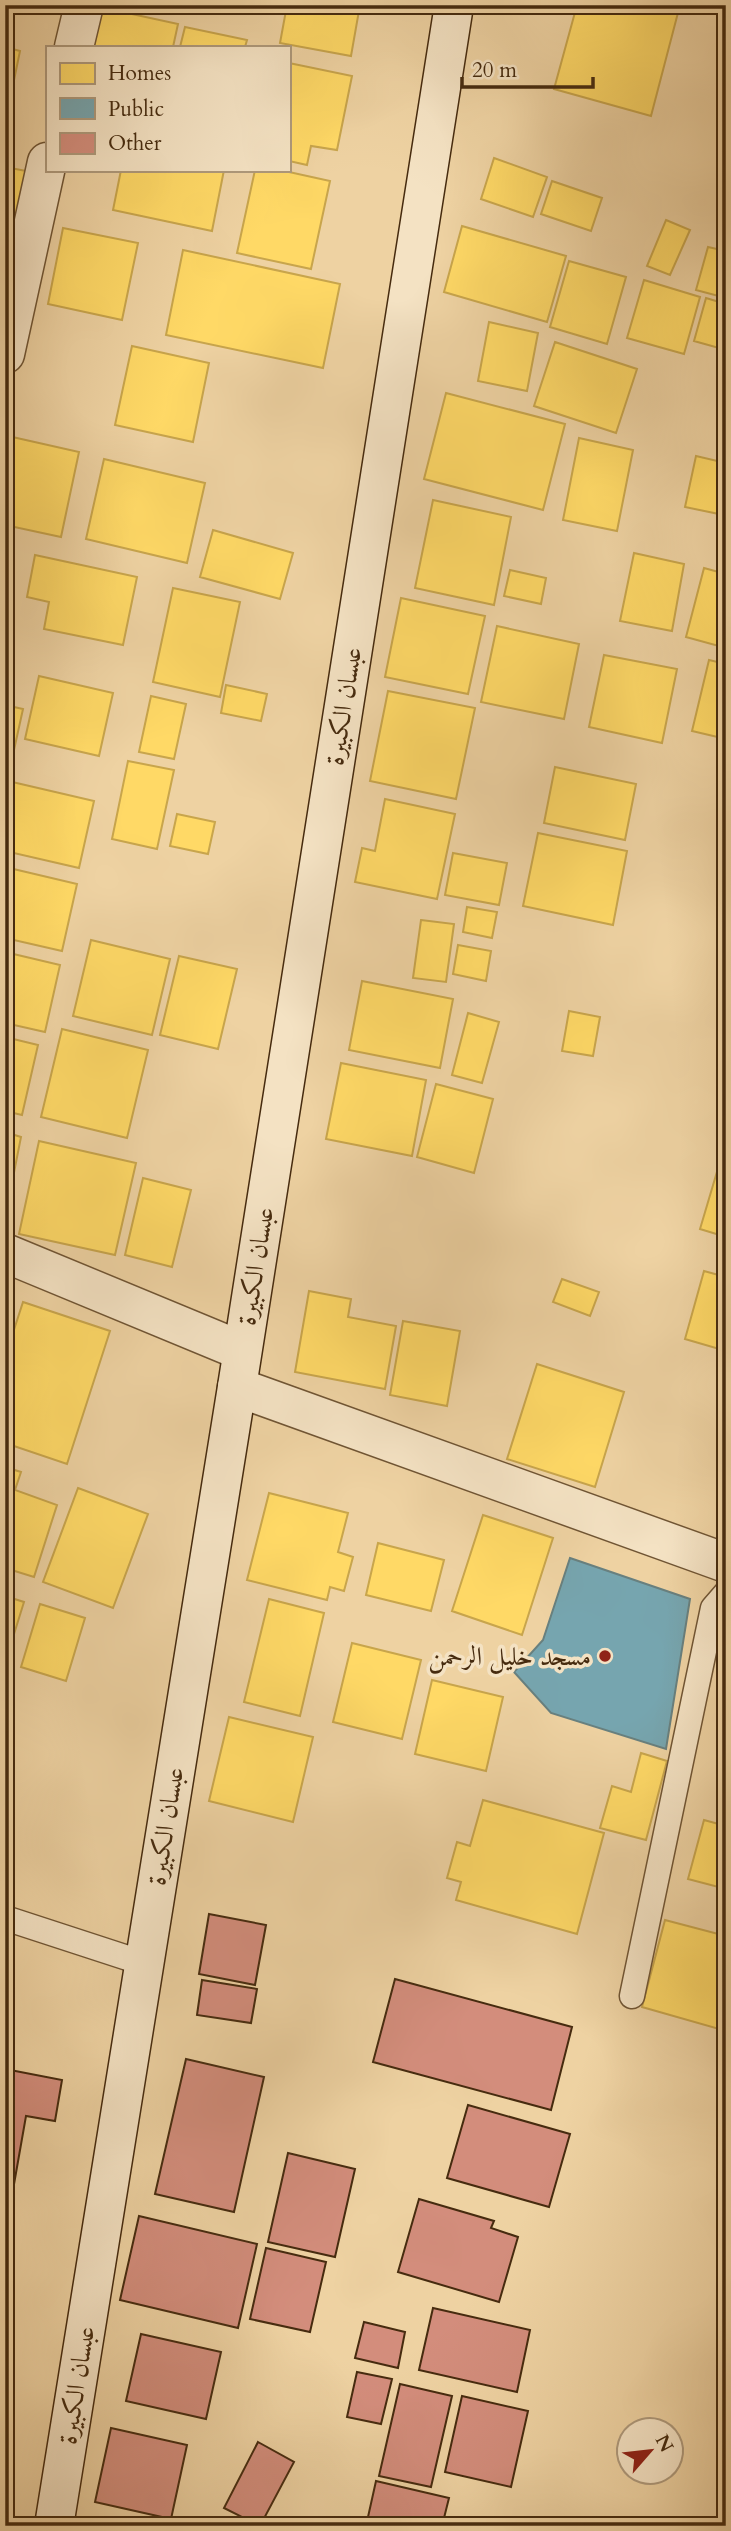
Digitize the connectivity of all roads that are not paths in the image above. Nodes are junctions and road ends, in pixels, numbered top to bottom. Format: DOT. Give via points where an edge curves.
graph roads {
  1 [pos="84,5"];
  2 [pos="454,5"];
  3 [pos="74,46"];
  4 [pos="46,167"];
  5 [pos="5,354"];
  6 [pos="5,1253"];
  7 [pos="239,1369"];
  8 [pos="726,1563"];
  9 [pos="726,1594"];
  10 [pos="5,1918"];
  11 [pos="143,1964"];
  12 [pos="632,1996"];
  13 [pos="54,2526"];
  1 -- 3 [label="main road"];
  2 -- 7 [label="main road, عبسان الكبيرة"];
  4 -- 5 [label="main road"];
  6 -- 7 [label="main road"];
  7 -- 8 [label="main road"];
  7 -- 11 [label="main road, عبسان الكبيرة"];
  9 -- 12 [label="lane" via="713,1608"];
  10 -- 11 [label="lane"];
  11 -- 13 [label="main road, عبسان الكبيرة"];
}
